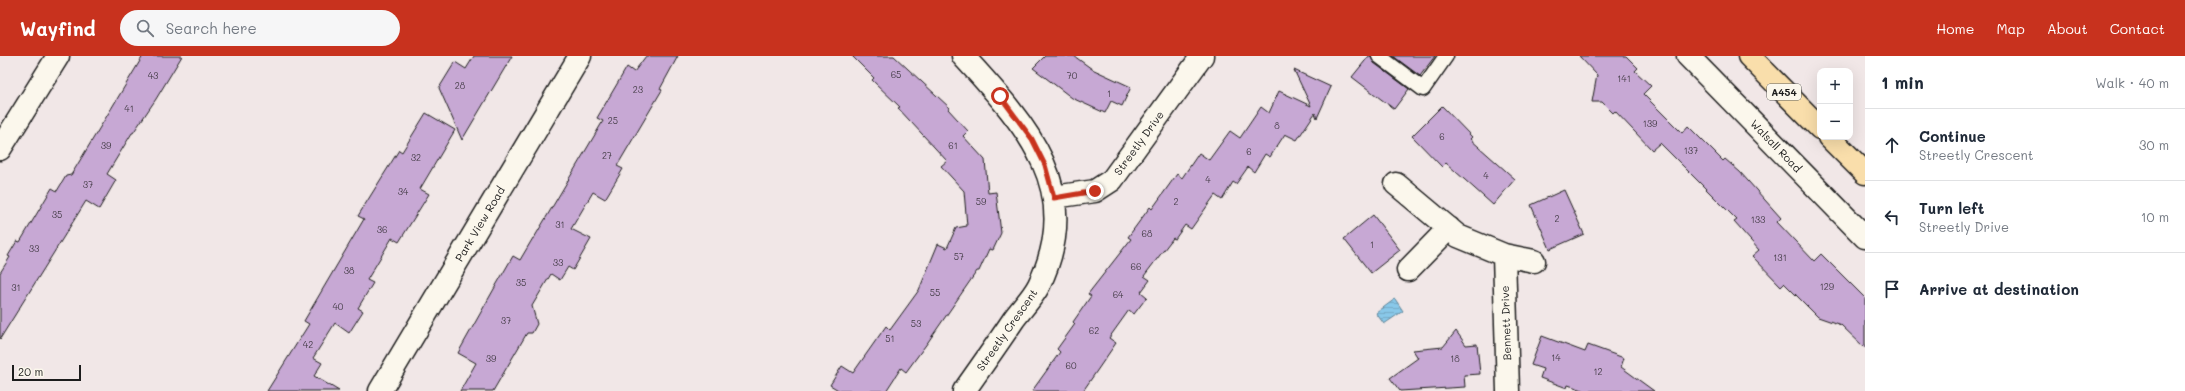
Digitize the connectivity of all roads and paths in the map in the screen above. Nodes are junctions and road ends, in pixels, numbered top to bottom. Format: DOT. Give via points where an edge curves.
graph roads {
  1 [pos="58,56"];
  2 [pos="580,56"];
  3 [pos="963,56"];
  4 [pos="1202,56"];
  5 [pos="1380,56"];
  6 [pos="1446,56"];
  7 [pos="1688,56"];
  8 [pos="1749,56"];
  9 [pos="1817,125"];
  10 [pos="1832,140"];
  11 [pos="0,149"];
  12 [pos="1865,173"];
  13 [pos="1396,184"];
  14 [pos="1054,198"];
  15 [pos="1449,228"];
  16 [pos="1865,237"];
  17 [pos="1504,255"];
  18 [pos="1534,261"];
  19 [pos="1408,270"];
  20 [pos="380,391"];
  21 [pos="964,391"];
  22 [pos="1508,391"];
  1 -- 11 [label="street"];
  2 -- 20 [label="street, Park View Road"];
  3 -- 14 [label="street, Streetly Crescent" via="1000,96 1032,139 1045,165"];
  4 -- 14 [label="street, Streetly Drive" via="1112,180 1095,191"];
  5 -- 6 [label="lane" via="1423,89"];
  7 -- 16 [label="street, Walsall Road"];
  8 -- 9 [label="main road, A454"];
  10 -- 12 [label="main road"];
  13 -- 15 [label="street"];
  14 -- 21 [label="street, Streetly Crescent" via="1055,231 1049,260 1038,286"];
  15 -- 17 [label="street" via="1458,236"];
  15 -- 19 [label="street"];
  17 -- 18 [label="street"];
  17 -- 22 [label="street, Bennett Drive"];
}
